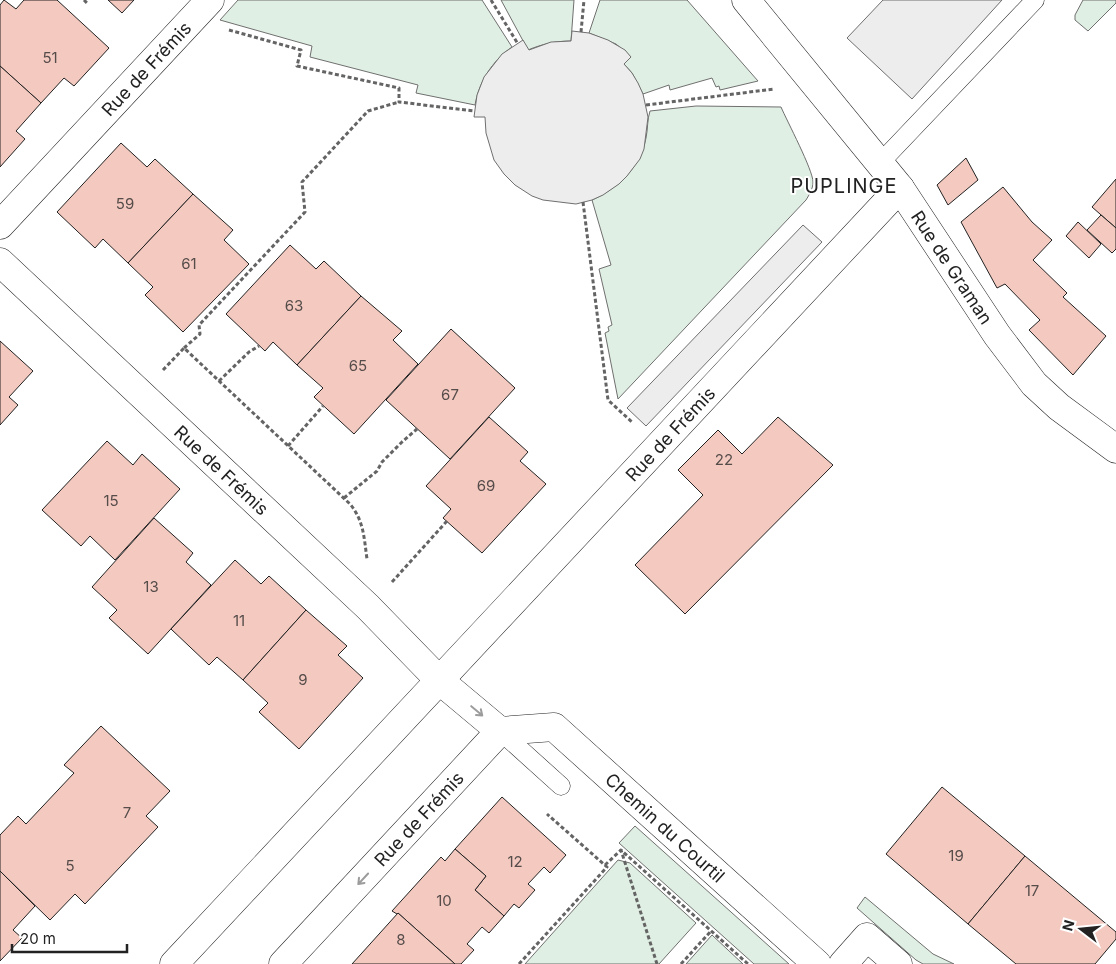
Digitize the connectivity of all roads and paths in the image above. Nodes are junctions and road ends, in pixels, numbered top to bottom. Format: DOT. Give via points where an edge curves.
graph roads {
  1 [pos="84,0"];
  2 [pos="491,0"];
  3 [pos="584,0"];
  4 [pos="746,0"];
  5 [pos="1035,0"];
  6 [pos="88,4"];
  7 [pos="201,10"];
  8 [pos="581,32"];
  9 [pos="518,44"];
  10 [pos="783,88"];
  11 [pos="399,102"];
  12 [pos="646,105"];
  13 [pos="474,111"];
  14 [pos="880,163"];
  15 [pos="900,188"];
  16 [pos="583,202"];
  17 [pos="0,225"];
  18 [pos="0,262"];
  19 [pos="260,346"];
  20 [pos="184,348"];
  21 [pos="219,381"];
  22 [pos="140,394"];
  23 [pos="323,406"];
  24 [pos="640,428"];
  25 [pos="417,429"];
  26 [pos="288,446"];
  27 [pos="1116,449"];
  28 [pos="344,498"];
  29 [pos="447,521"];
  30 [pos="368,563"];
  31 [pos="368,607"];
  32 [pos="439,680"];
  33 [pos="500,731"];
  34 [pos="561,786"];
  35 [pos="546,813"];
  36 [pos="621,850"];
  37 [pos="605,865"];
  38 [pos="711,931"];
  39 [pos="174,964"];
  40 [pos="283,964"];
  41 [pos="519,964"];
  42 [pos="656,964"];
  43 [pos="681,964"];
  44 [pos="748,964"];
  45 [pos="817,964"];
  46 [pos="843,964"];
  47 [pos="898,964"];
  1 -- 6 [label="path"];
  2 -- 9 [label="path"];
  3 -- 8 [label="path"];
  4 -- 14 [label="street, Rue de Graman"];
  5 -- 14 [label="lane"];
  7 -- 11 [label="path" via="301,50 297,66 400,88"];
  7 -- 17 [label="street, Rue de Frémis"];
  10 -- 12 [label="path"];
  11 -- 13 [label="path"];
  11 -- 20 [label="path" via="368,112 302,182 305,212 199,325 200,334"];
  14 -- 15 [label="street, Rue de Graman"];
  15 -- 27 [label="street, Rue de Graman" via="997,335 1034,384"];
  15 -- 32 [label="street, Rue de Frémis"];
  16 -- 24 [label="path" via="608,400"];
  18 -- 22 [label="street, Rue de Frémis"];
  19 -- 21 [label="path" via="249,352"];
  20 -- 21 [label="path"];
  20 -- 22 [label="path"];
  21 -- 26 [label="path"];
  22 -- 31 [label="street, Rue de Frémis"];
  23 -- 26 [label="path"];
  25 -- 28 [label="path" via="382,462 377,471"];
  26 -- 28 [label="path"];
  28 -- 30 [label="path" via="358,513"];
  29 -- 31 [label="path"];
  31 -- 32 [label="street, Rue de Frémis"];
  32 -- 33 [label="street, Rue de Frémis, one-way"];
  32 -- 39 [label="street, Rue de Frémis"];
  33 -- 34 [label="lane"];
  33 -- 40 [label="street, Rue de Frémis, one-way"];
  33 -- 45 [label="street, Chemin du Courtil" via="554,727"];
  35 -- 37 [label="path"];
  36 -- 37 [label="path"];
  36 -- 38 [label="path"];
  36 -- 42 [label="path"];
  37 -- 41 [label="path" via="607,867"];
  38 -- 43 [label="path"];
  38 -- 44 [label="path"];
  46 -- 47 [label="street" via="868,937"];
}
